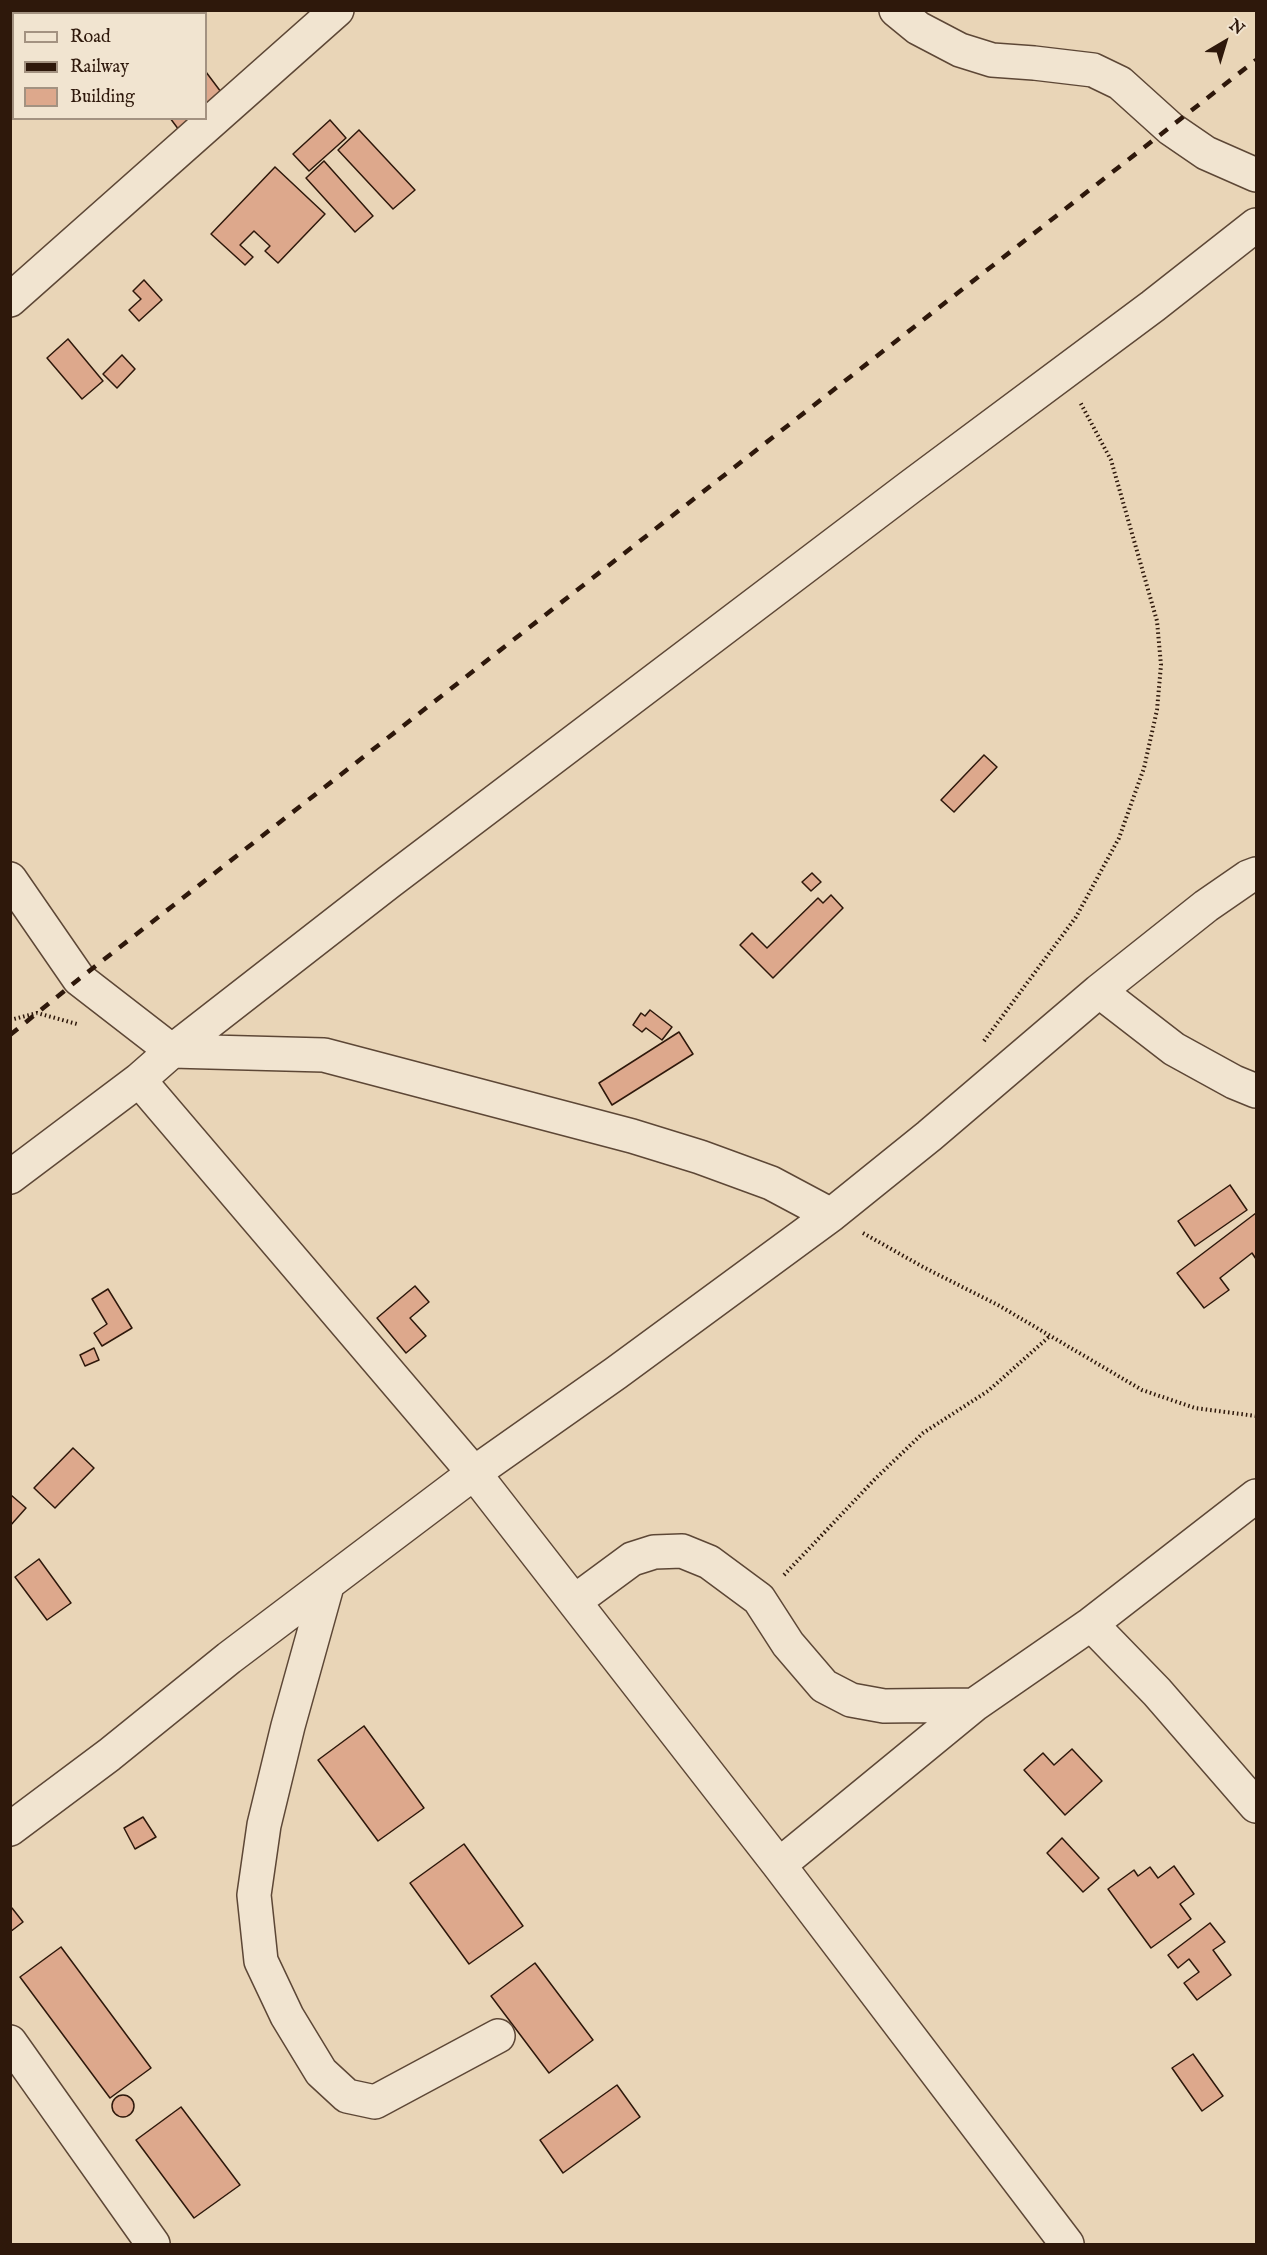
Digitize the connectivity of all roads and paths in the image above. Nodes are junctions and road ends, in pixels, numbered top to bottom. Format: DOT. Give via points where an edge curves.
graph roads {
  1 [pos="337,10"];
  2 [pos="896,10"];
  3 [pos="1257,175"];
  4 [pos="1257,225"];
  5 [pos="10,300"];
  6 [pos="1065,372"];
  7 [pos="1257,874"];
  8 [pos="10,879"];
  9 [pos="1099,991"];
  10 [pos="978,1050"];
  11 [pos="172,1051"];
  12 [pos="139,1080"];
  13 [pos="1257,1091"];
  14 [pos="10,1177"];
  15 [pos="831,1215"];
  16 [pos="1050,1336"];
  17 [pos="1257,1416"];
  18 [pos="474,1473"];
  19 [pos="1257,1496"];
  20 [pos="327,1586"];
  21 [pos="759,1599"];
  22 [pos="575,1601"];
  23 [pos="1092,1624"];
  24 [pos="974,1705"];
  25 [pos="1257,1806"];
  26 [pos="10,1829"];
  27 [pos="779,1865"];
  28 [pos="498,2036"];
  29 [pos="10,2042"];
  30 [pos="153,2244"];
  31 [pos="1067,2244"];
  1 -- 5 [label="street"];
  2 -- 3 [label="street" via="918,28 960,50 992,60 1093,70 1120,83 1171,129 1206,153"];
  4 -- 6 [label="street"];
  6 -- 10 [label="path" via="1111,460 1144,573 1157,621 1161,665 1157,710 1144,768 1119,838 1076,917"];
  6 -- 11 [label="street" via="585,733"];
  7 -- 9 [label="street" via="1206,906"];
  8 -- 11 [label="street" via="79,979"];
  9 -- 13 [label="street" via="1174,1049"];
  9 -- 15 [label="street"];
  11 -- 12 [label="street"];
  11 -- 15 [label="street" via="324,1055 700,1156 771,1183"];
  12 -- 14 [label="street"];
  12 -- 18 [label="street"];
  15 -- 16 [label="path"];
  15 -- 18 [label="street"];
  16 -- 17 [label="path" via="1142,1390 1195,1408"];
  16 -- 21 [label="path" via="988,1391 923,1433"];
  18 -- 20 [label="street"];
  18 -- 22 [label="street"];
  19 -- 23 [label="street"];
  20 -- 26 [label="street"];
  20 -- 28 [label="street" via="264,1825 254,1894 261,1961 287,2016 321,2072 347,2096 375,2102"];
  21 -- 22 [label="street" via="709,1562 682,1551 654,1552 632,1559"];
  21 -- 24 [label="street" via="788,1644 824,1686 851,1700 884,1706"];
  22 -- 27 [label="street"];
  23 -- 24 [label="street"];
  23 -- 25 [label="street"];
  24 -- 27 [label="street"];
  27 -- 31 [label="street"];
  29 -- 30 [label="street"];
}
